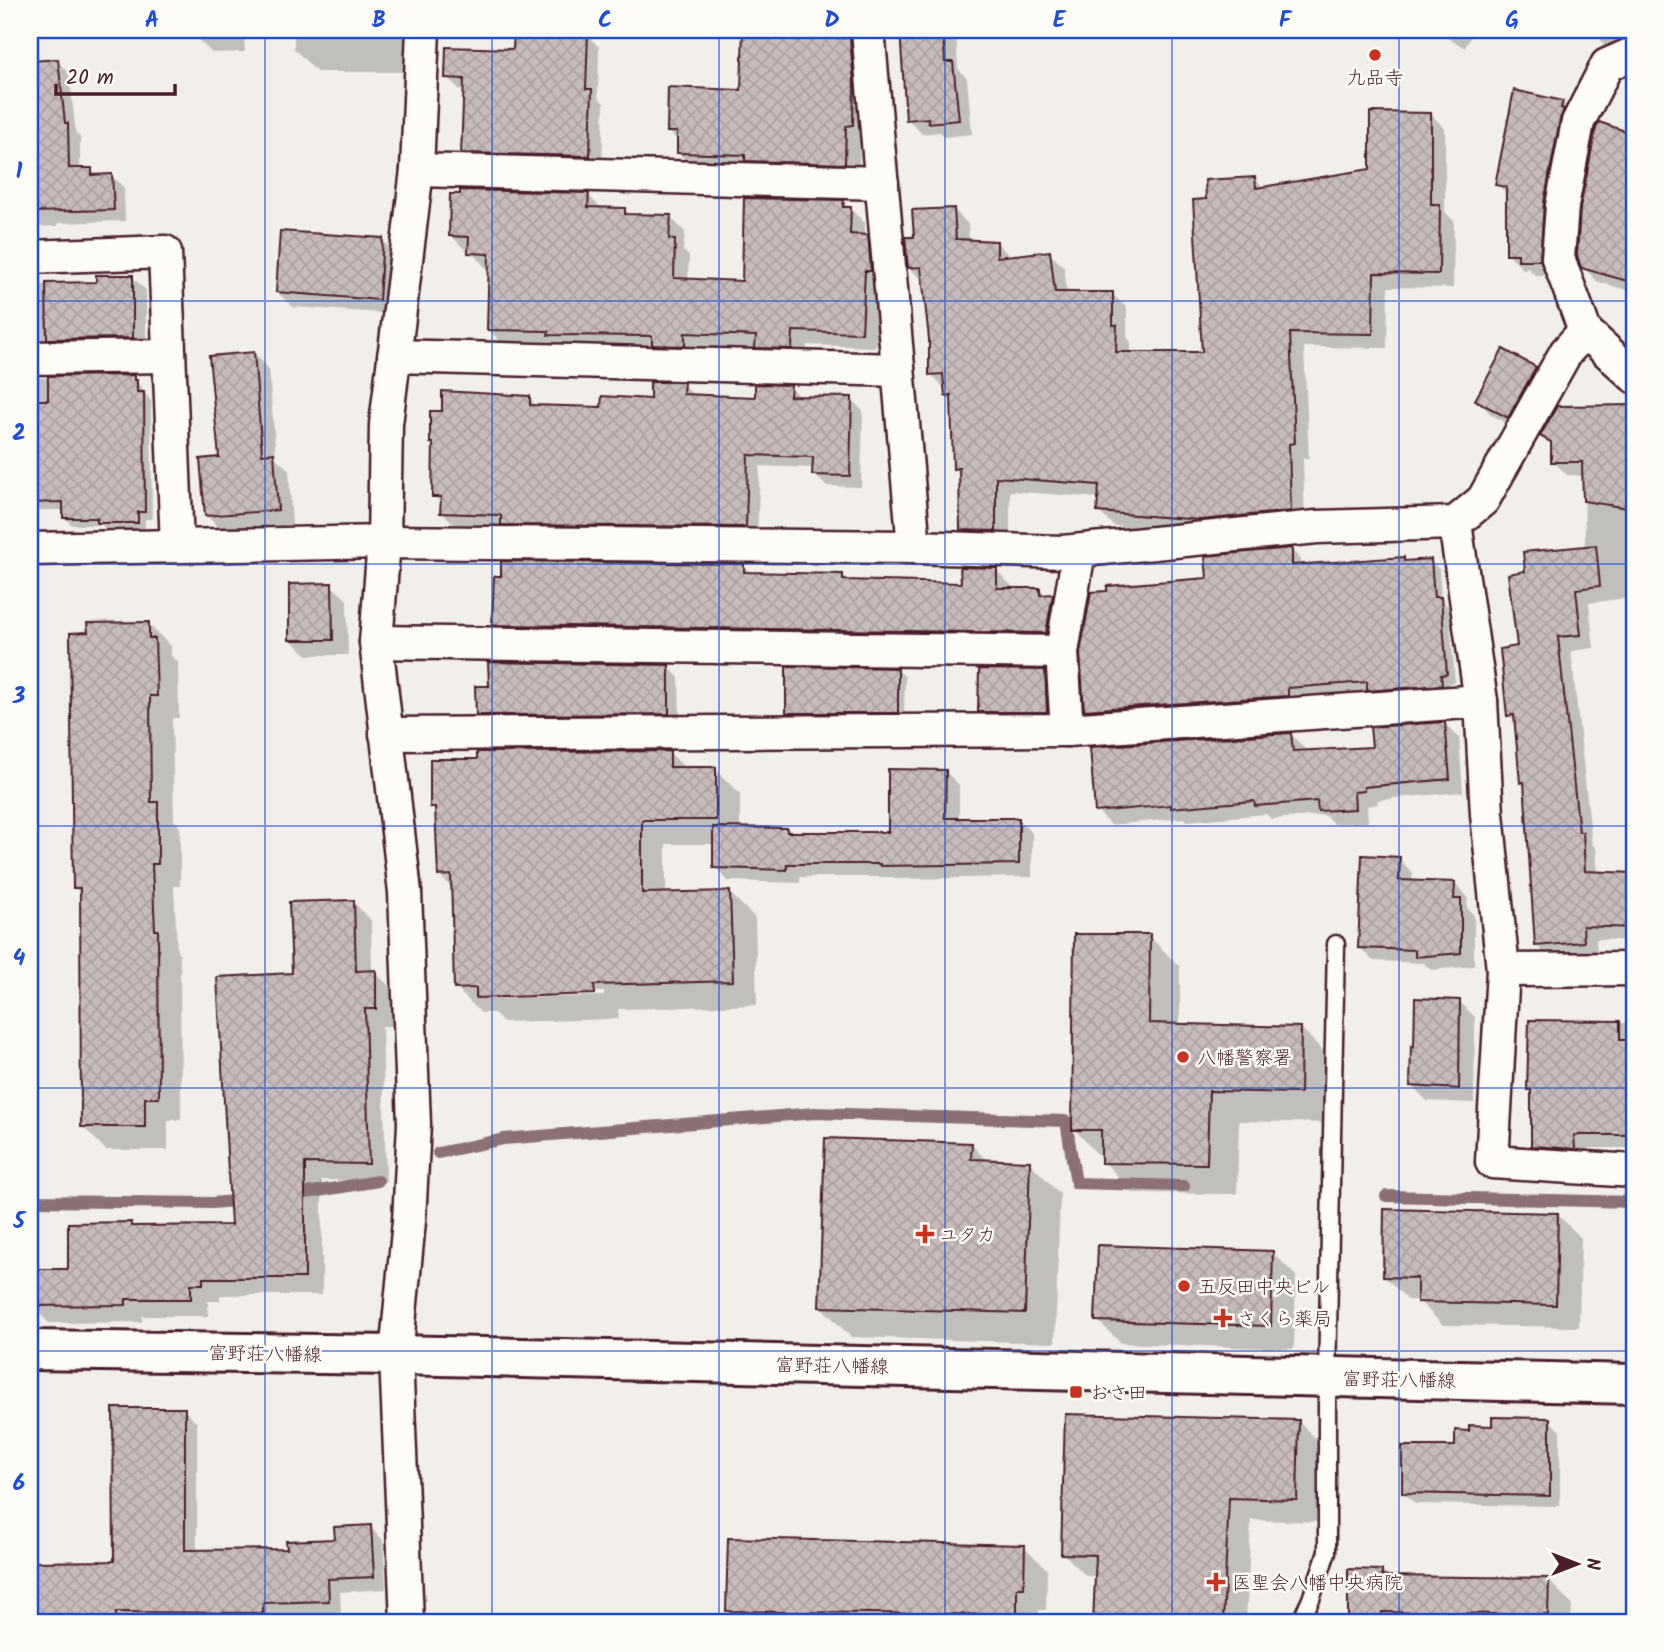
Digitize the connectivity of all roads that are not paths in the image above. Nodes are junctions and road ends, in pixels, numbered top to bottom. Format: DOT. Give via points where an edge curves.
graph roads {
  1 [pos="424,30"];
  2 [pos="868,30"];
  3 [pos="1634,53"];
  4 [pos="417,170"];
  5 [pos="882,183"];
  6 [pos="30,257"];
  7 [pos="1585,331"];
  8 [pos="169,356"];
  9 [pos="394,356"];
  10 [pos="30,358"];
  11 [pos="898,370"];
  12 [pos="1634,376"];
  13 [pos="1455,523"];
  14 [pos="384,542"];
  15 [pos="177,546"];
  16 [pos="914,547"];
  17 [pos="30,549"];
  18 [pos="1079,551"];
  19 [pos="376,642"];
  20 [pos="1062,652"];
  21 [pos="1480,701"];
  22 [pos="1067,730"];
  23 [pos="386,734"];
  24 [pos="1336,944"];
  25 [pos="1634,969"];
  26 [pos="1503,970"];
  27 [pos="1634,1171"];
  28 [pos="30,1350"];
  29 [pos="396,1355"];
  30 [pos="1326,1377"];
  31 [pos="1634,1384"];
  32 [pos="407,1622"];
  33 [pos="1300,1622"];
  1 -- 4 [label="street"];
  2 -- 5 [label="street"];
  3 -- 7 [label="street" via="1607,65 1578,122 1562,206 1558,258"];
  4 -- 5 [label="street"];
  4 -- 9 [label="street"];
  5 -- 11 [label="street"];
  6 -- 8 [label="street" via="165,252"];
  7 -- 12 [label="street"];
  7 -- 13 [label="street" via="1566,352 1483,500"];
  8 -- 10 [label="street"];
  8 -- 15 [label="street"];
  9 -- 11 [label="street"];
  9 -- 14 [label="street" via="386,424"];
  11 -- 16 [label="street"];
  13 -- 18 [label="street" via="1317,527"];
  13 -- 21 [label="street"];
  14 -- 15 [label="street"];
  14 -- 16 [label="street"];
  14 -- 19 [label="street"];
  15 -- 17 [label="street"];
  16 -- 18 [label="street"];
  18 -- 20 [label="street"];
  19 -- 20 [label="street"];
  19 -- 23 [label="street"];
  20 -- 22 [label="street"];
  21 -- 22 [label="street"];
  21 -- 26 [label="street"];
  22 -- 23 [label="street"];
  23 -- 29 [label="street" via="405,892 414,1124"];
  24 -- 30 [label="lane"];
  25 -- 26 [label="street"];
  26 -- 27 [label="street" via="1493,1162"];
  28 -- 29 [label="main road, 富野荘八幡線"];
  29 -- 30 [label="main road, 富野荘八幡線"];
  29 -- 32 [label="street"];
  30 -- 31 [label="main road, 富野荘八幡線"];
  30 -- 33 [label="lane" via="1326,1552"];
}
